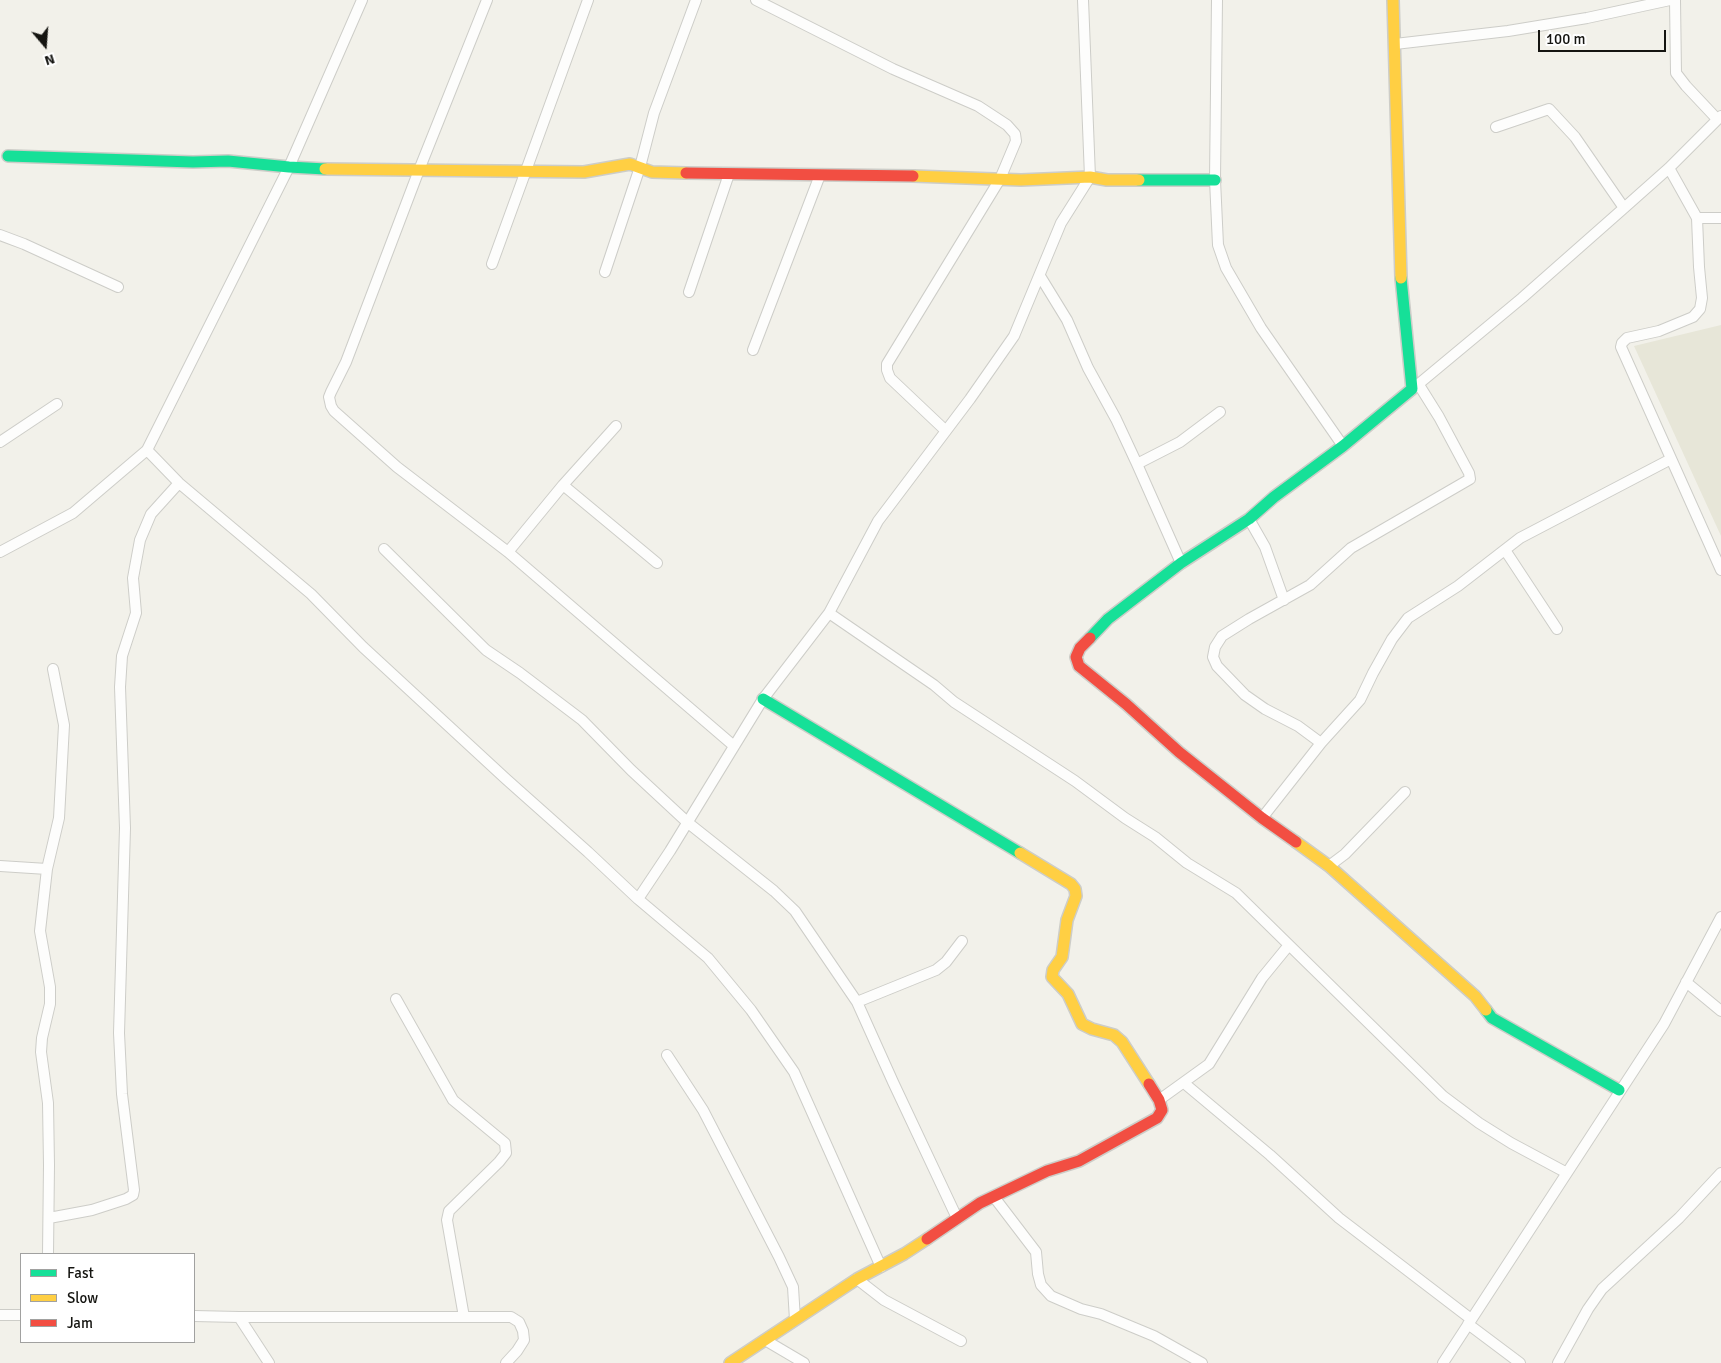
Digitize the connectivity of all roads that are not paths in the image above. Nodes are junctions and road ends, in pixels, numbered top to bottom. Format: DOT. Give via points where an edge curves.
graph roads {
  1 [pos="362,0"];
  2 [pos="487,0"];
  3 [pos="588,0"];
  4 [pos="696,0"];
  5 [pos="756,0"];
  6 [pos="1084,0"];
  7 [pos="1217,0"];
  8 [pos="1394,0"];
  9 [pos="1670,0"];
  10 [pos="1675,0"];
  11 [pos="1395,44"];
  12 [pos="1719,117"];
  13 [pos="1496,127"];
  14 [pos="8,156"];
  15 [pos="289,167"];
  16 [pos="640,167"];
  17 [pos="1668,168"];
  18 [pos="419,170"];
  19 [pos="527,171"];
  20 [pos="729,174"];
  21 [pos="820,175"];
  22 [pos="1090,177"];
  23 [pos="1000,179"];
  24 [pos="1214,180"];
  25 [pos="1624,208"];
  26 [pos="1697,218"];
  27 [pos="1721,218"];
  28 [pos="0,235"];
  29 [pos="492,264"];
  30 [pos="605,272"];
  31 [pos="1040,276"];
  32 [pos="118,287"];
  33 [pos="689,292"];
  34 [pos="754,350"];
  35 [pos="1416,387"];
  36 [pos="57,404"];
  37 [pos="1220,412"];
  38 [pos="616,426"];
  39 [pos="946,431"];
  40 [pos="0,442"];
  41 [pos="1343,446"];
  42 [pos="147,450"];
  43 [pos="1671,459"];
  44 [pos="1138,464"];
  45 [pos="179,483"];
  46 [pos="563,485"];
  47 [pos="1249,519"];
  48 [pos="384,549"];
  49 [pos="1505,550"];
  50 [pos="0,551"];
  51 [pos="508,552"];
  52 [pos="657,563"];
  53 [pos="1181,563"];
  54 [pos="1721,570"];
  55 [pos="1284,600"];
  56 [pos="829,613"];
  57 [pos="1557,629"];
  58 [pos="53,670"];
  59 [pos="763,699"];
  60 [pos="1321,743"];
  61 [pos="734,746"];
  62 [pos="1405,792"];
  63 [pos="1262,818"];
  64 [pos="687,822"];
  65 [pos="0,866"];
  66 [pos="1329,866"];
  67 [pos="47,869"];
  68 [pos="638,899"];
  69 [pos="1721,918"];
  70 [pos="962,941"];
  71 [pos="1289,945"];
  72 [pos="1686,982"];
  73 [pos="396,999"];
  74 [pos="857,1002"];
  75 [pos="1721,1011"];
  76 [pos="667,1055"];
  77 [pos="1184,1083"];
  78 [pos="1620,1090"];
  79 [pos="1159,1100"];
  80 [pos="1567,1173"];
  81 [pos="1721,1175"];
  82 [pos="994,1197"];
  83 [pos="49,1218"];
  84 [pos="958,1218"];
  85 [pos="48,1253"];
  86 [pos="881,1266"];
  87 [pos="857,1279"];
  88 [pos="0,1315"];
  89 [pos="20,1315"];
  90 [pos="195,1316"];
  91 [pos="239,1317"];
  92 [pos="464,1317"];
  93 [pos="795,1320"];
  94 [pos="1470,1321"];
  95 [pos="765,1340"];
  96 [pos="962,1341"];
  97 [pos="269,1363"];
  98 [pos="506,1363"];
  99 [pos="730,1363"];
  100 [pos="804,1363"];
  101 [pos="1202,1363"];
  102 [pos="1443,1363"];
  103 [pos="1520,1363"];
  104 [pos="1558,1363"];
  1 -- 15 [label="street"];
  2 -- 18 [label="street"];
  3 -- 19 [label="street"];
  4 -- 16 [label="street" via="654,113"];
  5 -- 23 [label="street" via="893,69 978,106 1007,125 1016,141"];
  6 -- 22 [label="street"];
  7 -- 24 [label="street"];
  8 -- 11 [label="street"];
  9 -- 11 [label="street" via="1517,30"];
  10 -- 12 [label="street" via="1676,73"];
  11 -- 35 [label="street" via="1399,250 1404,321"];
  12 -- 17 [label="street"];
  13 -- 25 [label="street" via="1549,109 1574,137"];
  14 -- 15 [label="street" via="228,161"];
  15 -- 18 [label="street"];
  15 -- 42 [label="street"];
  16 -- 19 [label="street" via="630,164 584,172"];
  16 -- 20 [label="street" via="652,172"];
  16 -- 30 [label="street"];
  17 -- 25 [label="street"];
  17 -- 26 [label="street"];
  18 -- 19 [label="street"];
  18 -- 51 [label="street" via="346,362 329,398 334,412 397,467"];
  19 -- 29 [label="street"];
  20 -- 21 [label="street"];
  20 -- 33 [label="street"];
  21 -- 23 [label="street"];
  21 -- 34 [label="street"];
  22 -- 23 [label="street"];
  22 -- 24 [label="street" via="1107,180"];
  22 -- 31 [label="street" via="1061,224"];
  23 -- 39 [label="street" via="887,364 890,378"];
  24 -- 41 [label="street" via="1218,245 1226,268 1261,328"];
  25 -- 35 [label="street"];
  26 -- 27 [label="street"];
  26 -- 43 [label="street" via="1700,309 1693,317 1668,327 1627,338 1621,347"];
  28 -- 32 [label="street"];
  31 -- 39 [label="street" via="1014,336"];
  31 -- 44 [label="street" via="1067,320"];
  35 -- 41 [label="street"];
  35 -- 55 [label="street" via="1439,418 1470,479 1351,548 1310,585"];
  36 -- 40 [label="street"];
  37 -- 44 [label="street" via="1180,442"];
  38 -- 46 [label="street"];
  39 -- 56 [label="street" via="878,521"];
  41 -- 47 [label="street"];
  42 -- 45 [label="street"];
  42 -- 50 [label="street" via="73,513"];
  43 -- 49 [label="street" via="1520,538"];
  43 -- 54 [label="street"];
  44 -- 53 [label="street"];
  45 -- 68 [label="street" via="311,594 363,646"];
  45 -- 83 [label="street" via="151,514 140,540 133,578 136,612 122,656 120,686 125,828 120,1033 122,1094 134,1190 126,1199 92,1210"];
  46 -- 51 [label="street"];
  46 -- 52 [label="street"];
  47 -- 53 [label="street"];
  47 -- 55 [label="street" via="1265,547"];
  48 -- 64 [label="street" via="486,650 582,720"];
  49 -- 57 [label="street"];
  49 -- 60 [label="street" via="1408,618 1392,639 1360,700"];
  51 -- 61 [label="street"];
  53 -- 63 [label="street" via="1108,619 1080,648 1076,657 1079,666"];
  55 -- 60 [label="street" via="1222,636 1214,647 1213,657 1217,666 1255,702"];
  56 -- 59 [label="street"];
  56 -- 71 [label="street" via="954,702 1075,781 1187,863 1236,893"];
  58 -- 67 [label="street" via="64,725 63,759 59,818"];
  59 -- 61 [label="street"];
  59 -- 79 [label="street" via="1071,884 1076,896 1067,920 1062,957 1052,976 1068,994 1082,1024 1114,1035 1122,1042"];
  60 -- 63 [label="street"];
  61 -- 64 [label="street"];
  62 -- 66 [label="street" via="1345,854"];
  63 -- 66 [label="street"];
  64 -- 68 [label="street"];
  64 -- 74 [label="street" via="795,911"];
  65 -- 67 [label="street"];
  66 -- 78 [label="street" via="1475,996 1492,1018"];
  67 -- 83 [label="street" via="40,931 50,987 41,1052 48,1103"];
  68 -- 86 [label="street" via="708,958 751,1010 794,1072"];
  69 -- 72 [label="street"];
  70 -- 74 [label="street" via="936,970"];
  71 -- 77 [label="street" via="1262,978 1209,1064"];
  71 -- 80 [label="street" via="1443,1096 1479,1123"];
  72 -- 75 [label="street"];
  72 -- 78 [label="street" via="1664,1024"];
  73 -- 92 [label="street" via="453,1100 504,1143 506,1153 499,1162 448,1211 446,1220"];
  74 -- 84 [label="street"];
  76 -- 93 [label="street" via="703,1110 779,1257 793,1287"];
  77 -- 79 [label="street"];
  77 -- 94 [label="street" via="1339,1218"];
  78 -- 80 [label="street"];
  79 -- 82 [label="street" via="1162,1110 1158,1118 1079,1161 1018,1183"];
  80 -- 94 [label="street"];
  81 -- 104 [label="street" via="1602,1289"];
  82 -- 84 [label="street" via="980,1202"];
  82 -- 101 [label="street" via="1036,1252 1041,1285 1052,1296 1154,1336"];
  83 -- 85 [label="street"];
  84 -- 86 [label="street"];
  86 -- 87 [label="street"];
  87 -- 93 [label="street"];
  87 -- 96 [label="street" via="884,1300"];
  88 -- 89 [label="street"];
  90 -- 91 [label="street"];
  91 -- 92 [label="street"];
  91 -- 97 [label="street"];
  92 -- 98 [label="street" via="501,1316 519,1322 524,1340"];
  93 -- 95 [label="street"];
  94 -- 102 [label="street"];
  94 -- 103 [label="street"];
  95 -- 99 [label="street"];
  95 -- 100 [label="street"];
}
